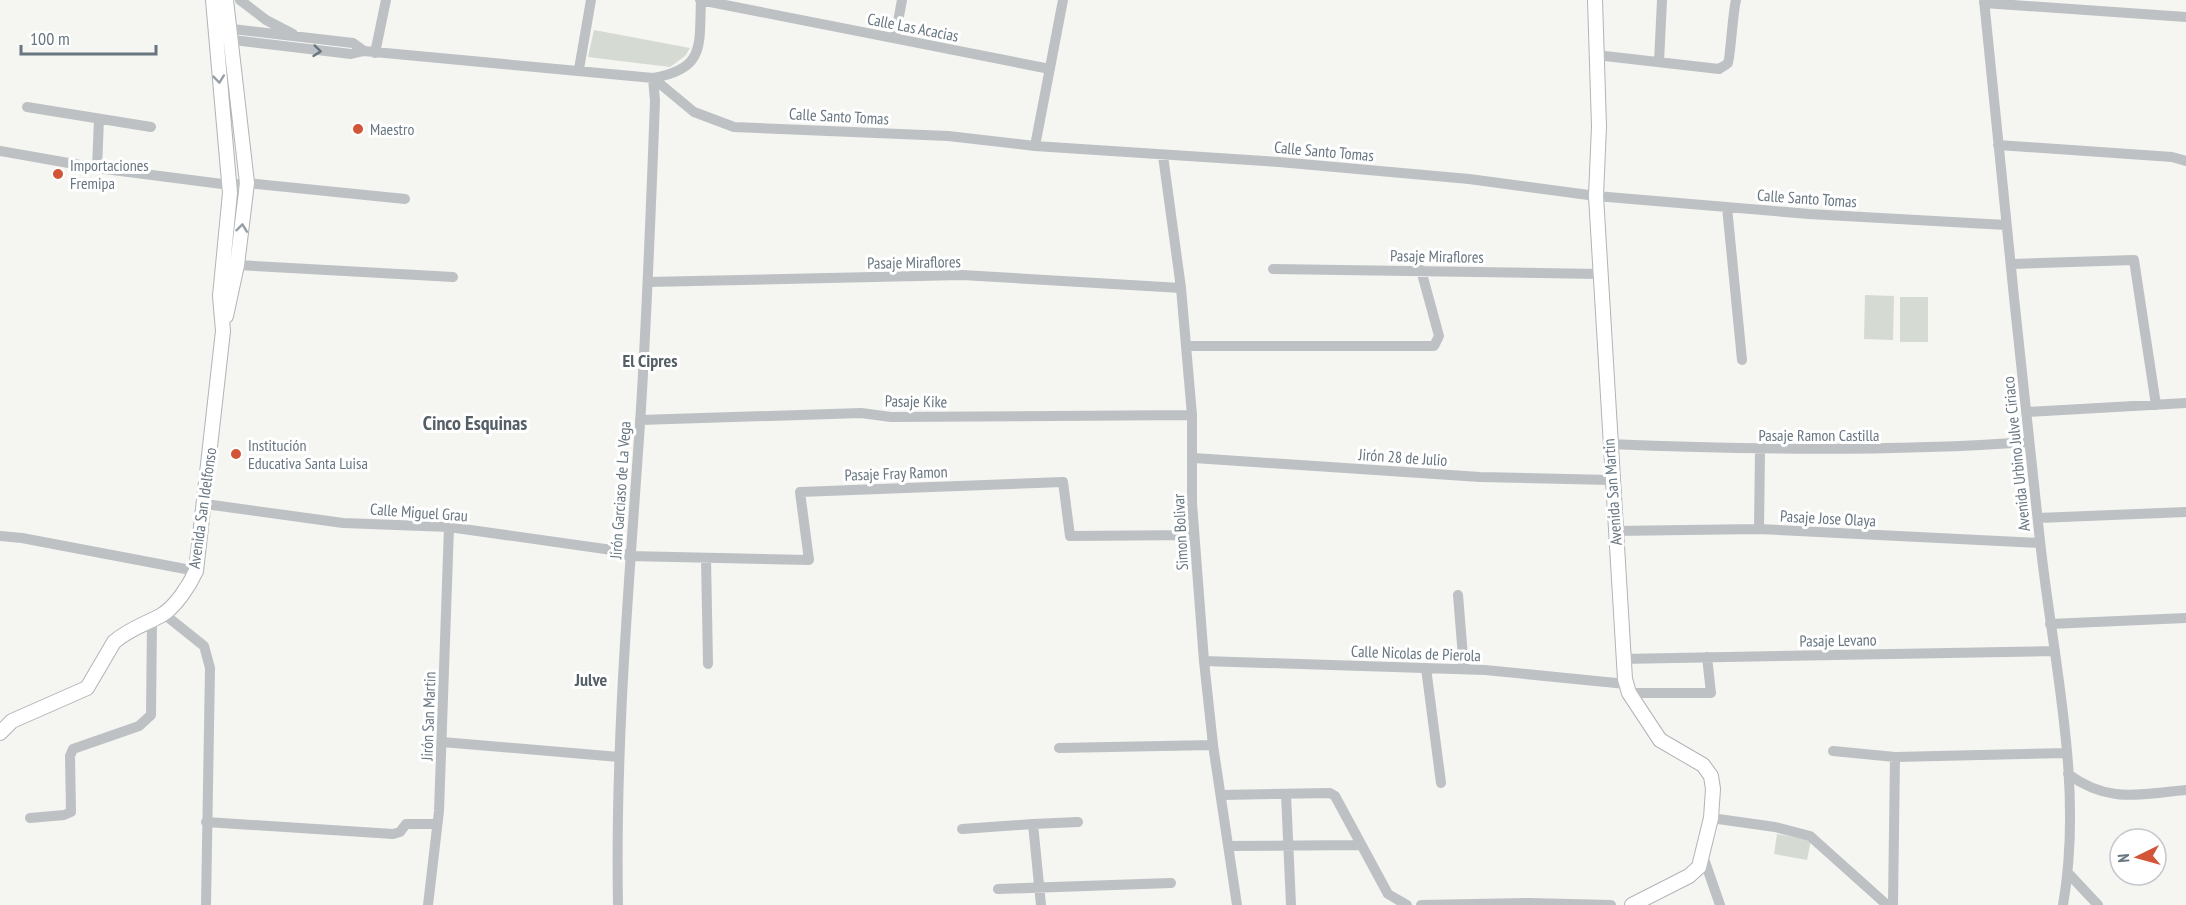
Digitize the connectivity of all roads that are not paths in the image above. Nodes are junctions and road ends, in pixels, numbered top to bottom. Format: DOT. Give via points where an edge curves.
graph roads {
  1 [pos="213,0"];
  2 [pos="226,0"];
  3 [pos="240,0"];
  4 [pos="386,0"];
  5 [pos="591,0"];
  6 [pos="700,0"];
  7 [pos="902,0"];
  8 [pos="1064,0"];
  9 [pos="1594,0"];
  10 [pos="1662,0"];
  11 [pos="1736,0"];
  12 [pos="1984,2"];
  13 [pos="2186,17"];
  14 [pos="215,33"];
  15 [pos="231,34"];
  16 [pos="298,36"];
  17 [pos="895,38"];
  18 [pos="369,52"];
  19 [pos="1596,55"];
  20 [pos="1659,62"];
  21 [pos="579,69"];
  22 [pos="1050,69"];
  23 [pos="653,78"];
  24 [pos="27,107"];
  25 [pos="99,119"];
  26 [pos="151,127"];
  27 [pos="1998,145"];
  28 [pos="1035,146"];
  29 [pos="0,151"];
  30 [pos="1163,156"];
  31 [pos="2186,161"];
  32 [pos="96,168"];
  33 [pos="246,183"];
  34 [pos="230,185"];
  35 [pos="1596,196"];
  36 [pos="405,199"];
  37 [pos="1726,207"];
  38 [pos="2006,225"];
  39 [pos="2011,264"];
  40 [pos="237,265"];
  41 [pos="1273,269"];
  42 [pos="1421,270"];
  43 [pos="1600,274"];
  44 [pos="453,276"];
  45 [pos="648,282"];
  46 [pos="1180,288"];
  47 [pos="223,327"];
  48 [pos="1186,346"];
  49 [pos="1742,360"];
  50 [pos="2186,403"];
  51 [pos="2156,405"];
  52 [pos="2027,412"];
  53 [pos="1192,415"];
  54 [pos="640,420"];
  55 [pos="2029,442"];
  56 [pos="1609,444"];
  57 [pos="1760,450"];
  58 [pos="1194,458"];
  59 [pos="1611,480"];
  60 [pos="205,504"];
  61 [pos="2186,512"];
  62 [pos="2037,518"];
  63 [pos="449,527"];
  64 [pos="1759,530"];
  65 [pos="1614,531"];
  66 [pos="1194,535"];
  67 [pos="0,536"];
  68 [pos="2040,543"];
  69 [pos="629,556"];
  70 [pos="706,558"];
  71 [pos="196,571"];
  72 [pos="1458,595"];
  73 [pos="158,617"];
  74 [pos="2186,618"];
  75 [pos="2050,624"];
  76 [pos="2055,651"];
  77 [pos="1707,657"];
  78 [pos="1622,659"];
  79 [pos="1204,662"];
  80 [pos="708,664"];
  81 [pos="1426,668"];
  82 [pos="1464,669"];
  83 [pos="1628,688"];
  84 [pos="0,733"];
  85 [pos="442,742"];
  86 [pos="1213,746"];
  87 [pos="1059,748"];
  88 [pos="1833,751"];
  89 [pos="2067,753"];
  90 [pos="619,757"];
  91 [pos="1895,757"];
  92 [pos="2068,774"];
  93 [pos="1441,783"];
  94 [pos="2186,790"];
  95 [pos="1286,794"];
  96 [pos="1222,795"];
  97 [pos="30,818"];
  98 [pos="1711,818"];
  99 [pos="206,822"];
  100 [pos="1078,822"];
  101 [pos="437,824"];
  102 [pos="1033,824"];
  103 [pos="962,829"];
  104 [pos="1288,844"];
  105 [pos="1361,845"];
  106 [pos="1229,846"];
  107 [pos="1703,856"];
  108 [pos="2068,873"];
  109 [pos="1171,883"];
  110 [pos="1039,887"];
  111 [pos="998,889"];
  112 [pos="206,905"];
  113 [pos="428,905"];
  114 [pos="618,905"];
  115 [pos="1041,905"];
  116 [pos="1237,905"];
  117 [pos="1291,905"];
  118 [pos="1407,905"];
  119 [pos="1421,905"];
  120 [pos="1611,905"];
  121 [pos="1632,905"];
  122 [pos="1720,905"];
  123 [pos="1887,905"];
  124 [pos="1893,905"];
  125 [pos="2063,905"];
  126 [pos="2098,905"];
  1 -- 14 [label="street, Avenida San Idelfonso"];
  2 -- 15 [label="street, Avenida San Idelfonso"];
  3 -- 16 [label="street" via="266,20"];
  4 -- 18 [label="street"];
  5 -- 21 [label="street"];
  6 -- 17 [label="street, Calle Las Acacias"];
  6 -- 23 [label="street" via="699,46 690,62 676,74"];
  7 -- 17 [label="street"];
  8 -- 22 [label="street"];
  9 -- 19 [label="street, Avenida San Martin"];
  10 -- 20 [label="street"];
  11 -- 20 [label="street" via="1728,63 1719,69"];
  12 -- 13 [label="street"];
  12 -- 27 [label="street, Avenida Urbino Julve Ciriaco"];
  14 -- 15 [label="street"];
  14 -- 34 [label="street, Avenida San Idelfonso, one-way"];
  15 -- 16 [label="street"];
  15 -- 18 [label="street, one-way" via="351,54"];
  15 -- 33 [label="street, Avenida San Idelfonso"];
  16 -- 18 [label="street" via="353,43"];
  17 -- 22 [label="street, Calle Las Acacias"];
  18 -- 21 [label="street"];
  19 -- 20 [label="street"];
  19 -- 35 [label="street, Avenida San Martin"];
  21 -- 23 [label="street"];
  22 -- 28 [label="street"];
  23 -- 28 [label="street, Calle Santo Tomas" via="694,112 734,127 948,136"];
  23 -- 45 [label="street, Jirón Garciaso de La Vega"];
  24 -- 25 [label="street"];
  25 -- 26 [label="street"];
  25 -- 32 [label="street"];
  27 -- 31 [label="street"];
  27 -- 38 [label="street, Avenida Urbino Julve Ciriaco"];
  28 -- 30 [label="street, Calle Santo Tomas"];
  29 -- 32 [label="street"];
  30 -- 35 [label="street, Calle Santo Tomas" via="1469,179"];
  30 -- 46 [label="street, Simon Bolivar"];
  32 -- 34 [label="street"];
  33 -- 34 [label="street"];
  33 -- 36 [label="street"];
  40 -- 33 [label="street, Avenida San Idelfonso, one-way"];
  34 -- 47 [label="street, Avenida San Idelfonso" via="220,296"];
  35 -- 37 [label="street, Calle Santo Tomas"];
  35 -- 43 [label="street, Avenida San Martin"];
  37 -- 38 [label="street, Calle Santo Tomas"];
  37 -- 49 [label="street"];
  38 -- 39 [label="street, Avenida Urbino Julve Ciriaco"];
  39 -- 51 [label="street" via="2134,260"];
  39 -- 52 [label="street, Avenida Urbino Julve Ciriaco"];
  40 -- 44 [label="street"];
  40 -- 47 [label="street, Avenida San Idelfonso"];
  41 -- 42 [label="street, Pasaje Miraflores"];
  42 -- 43 [label="street, Pasaje Miraflores"];
  42 -- 48 [label="street" via="1439,336 1434,346"];
  43 -- 56 [label="street, Avenida San Martin"];
  45 -- 46 [label="street, Pasaje Miraflores" via="962,275"];
  45 -- 54 [label="street, Jirón Garciaso de La Vega"];
  46 -- 48 [label="street, Simon Bolivar"];
  47 -- 60 [label="street, Avenida San Idelfonso"];
  48 -- 53 [label="street, Simon Bolivar"];
  50 -- 51 [label="street"];
  51 -- 52 [label="street"];
  52 -- 55 [label="street, Avenida Urbino Julve Ciriaco"];
  53 -- 54 [label="street, Pasaje Kike" via="891,417 861,413"];
  53 -- 58 [label="street, Simon Bolivar"];
  54 -- 69 [label="street, Jirón Garciaso de La Vega"];
  55 -- 57 [label="street, Pasaje Ramon Castilla" via="1891,450"];
  55 -- 62 [label="street, Avenida Urbino Julve Ciriaco"];
  56 -- 57 [label="street, Pasaje Ramon Castilla"];
  56 -- 59 [label="street, Avenida San Martin"];
  57 -- 64 [label="street"];
  58 -- 59 [label="street, Jirón 28 de Julio" via="1480,477"];
  58 -- 66 [label="street, Simon Bolivar"];
  59 -- 65 [label="street, Avenida San Martin"];
  60 -- 63 [label="street, Calle Miguel Grau" via="343,523"];
  60 -- 71 [label="street, Avenida San Idelfonso"];
  61 -- 62 [label="street"];
  62 -- 68 [label="street, Avenida Urbino Julve Ciriaco"];
  63 -- 69 [label="street, Calle Miguel Grau" via="612,549"];
  63 -- 85 [label="street, Jirón San Martin"];
  64 -- 65 [label="street, Pasaje Jose Olaya"];
  64 -- 68 [label="street, Pasaje Jose Olaya"];
  65 -- 78 [label="street, Avenida San Martin"];
  66 -- 70 [label="street, Pasaje Fray Ramon" via="1070,536 1063,482 800,492 809,560"];
  66 -- 79 [label="street, Simon Bolivar"];
  67 -- 71 [label="street"];
  68 -- 75 [label="street, Avenida Urbino Julve Ciriaco"];
  69 -- 70 [label="street, Pasaje Fray Ramon"];
  69 -- 90 [label="street, Jirón Garciaso de La Vega"];
  70 -- 80 [label="street"];
  71 -- 73 [label="street, Avenida San Idelfonso" via="189,585"];
  72 -- 82 [label="street"];
  73 -- 84 [label="street, Avenida San Idelfonso" via="114,642 87,688 12,721"];
  73 -- 97 [label="street" via="148,720 73,749 71,812"];
  73 -- 99 [label="street" via="197,639 208,655"];
  74 -- 75 [label="street"];
  75 -- 76 [label="street, Avenida Urbino Julve Ciriaco"];
  76 -- 77 [label="street, Pasaje Levano"];
  76 -- 89 [label="street, Avenida Urbino Julve Ciriaco"];
  77 -- 78 [label="street, Pasaje Levano"];
  77 -- 83 [label="street, Calle Nicolas de Pierola" via="1711,693"];
  78 -- 83 [label="street, Avenida San Martin"];
  79 -- 81 [label="street, Calle Nicolas de Pierola"];
  79 -- 86 [label="street, Simon Bolivar"];
  81 -- 82 [label="street, Calle Nicolas de Pierola"];
  81 -- 93 [label="street"];
  82 -- 83 [label="street, Calle Nicolas de Pierola"];
  83 -- 98 [label="street, Avenida San Martin" via="1660,740 1704,765 1713,789"];
  85 -- 90 [label="street"];
  85 -- 101 [label="street, Jirón San Martin"];
  86 -- 87 [label="street"];
  86 -- 96 [label="street, Simon Bolivar"];
  88 -- 91 [label="street"];
  89 -- 91 [label="street"];
  89 -- 92 [label="street, Avenida Urbino Julve Ciriaco"];
  90 -- 114 [label="street, Jirón Garciaso de La Vega"];
  91 -- 124 [label="street"];
  92 -- 94 [label="street" via="2098,793"];
  92 -- 108 [label="street, Avenida Urbino Julve Ciriaco"];
  95 -- 96 [label="street"];
  95 -- 104 [label="street"];
  95 -- 105 [label="street" via="1335,796"];
  96 -- 106 [label="street, Simon Bolivar"];
  98 -- 107 [label="street, Avenida San Martin"];
  98 -- 123 [label="street" via="1810,836"];
  99 -- 101 [label="street" via="393,834 398,834 406,824"];
  99 -- 112 [label="street"];
  100 -- 102 [label="street"];
  101 -- 113 [label="street, Jirón San Martin"];
  102 -- 103 [label="street"];
  102 -- 110 [label="street"];
  104 -- 105 [label="street"];
  104 -- 106 [label="street"];
  104 -- 117 [label="street"];
  105 -- 118 [label="street" via="1388,894"];
  106 -- 116 [label="street, Simon Bolivar"];
  107 -- 121 [label="street, Avenida San Martin" via="1699,867 1689,876"];
  107 -- 122 [label="street"];
  108 -- 125 [label="street, Avenida Urbino Julve Ciriaco"];
  108 -- 126 [label="street"];
  109 -- 110 [label="street"];
  110 -- 111 [label="street"];
  110 -- 115 [label="street"];
  119 -- 120 [label="street"];
}
